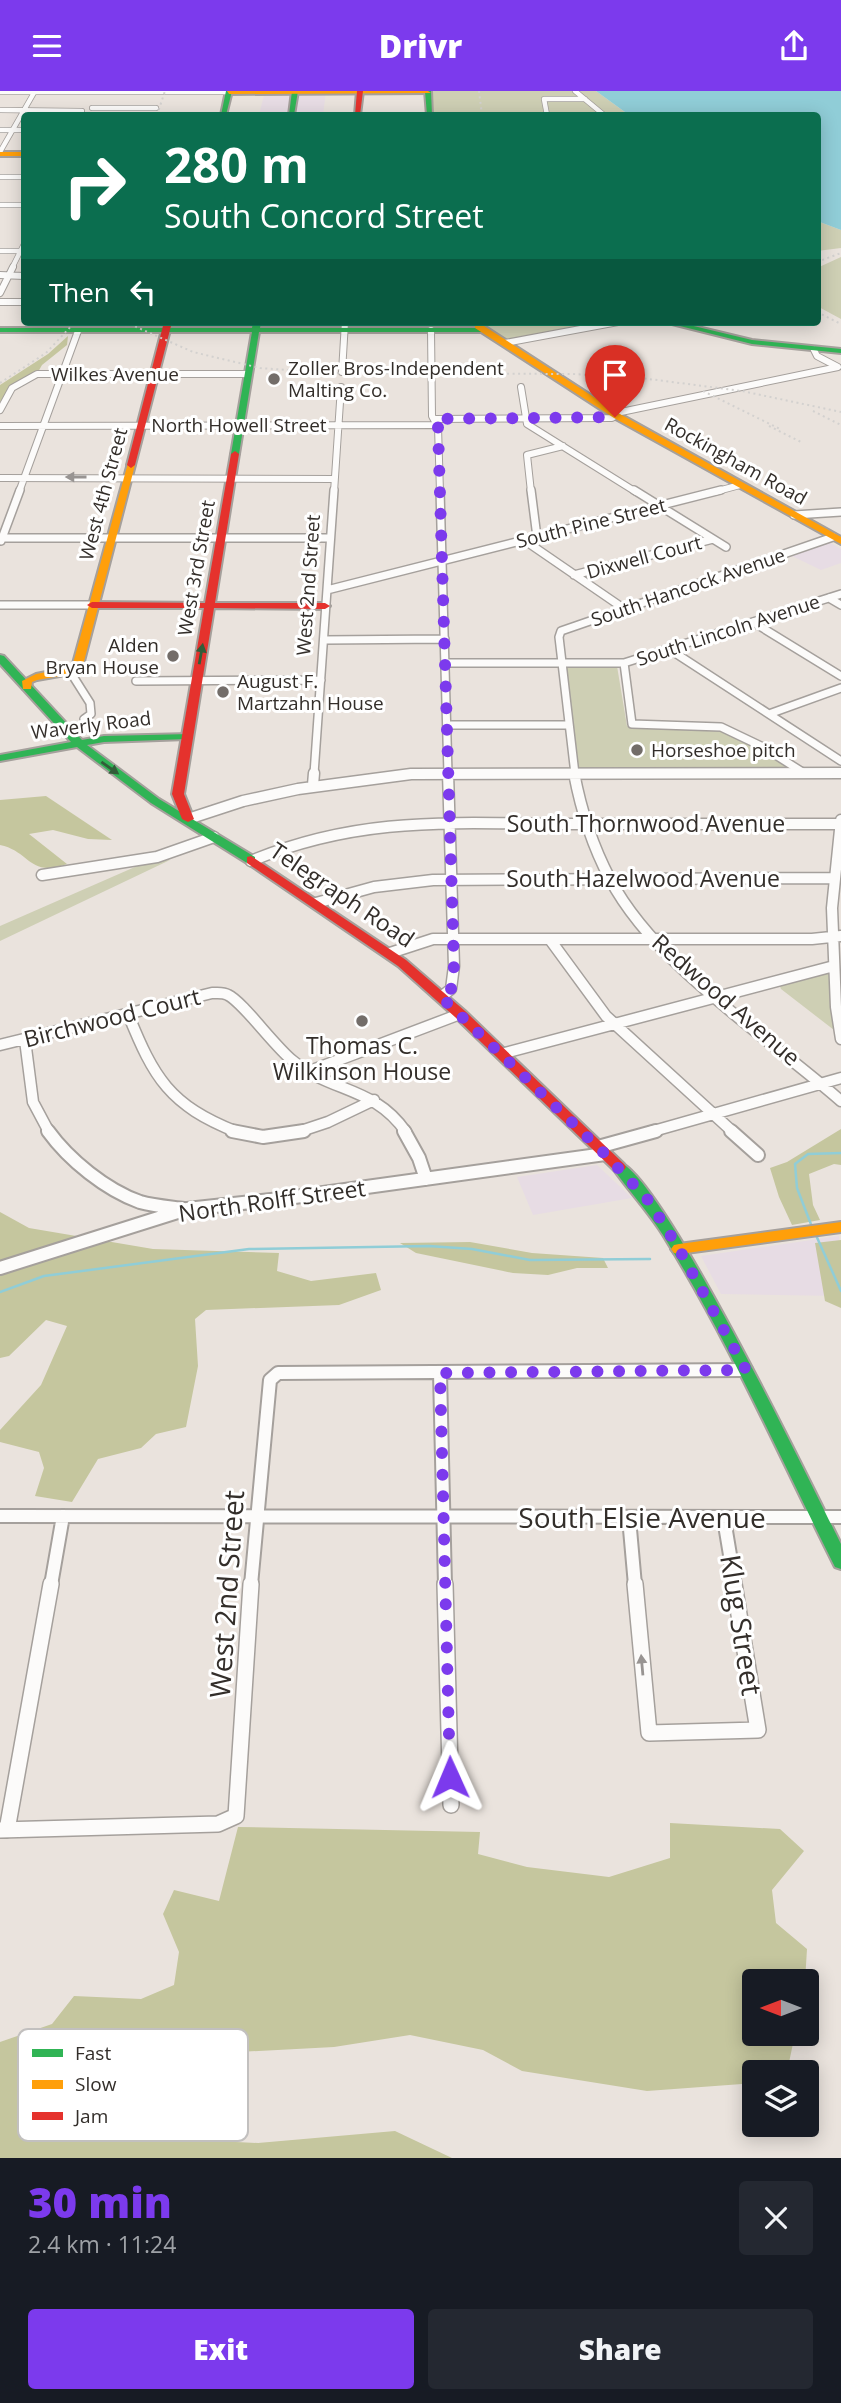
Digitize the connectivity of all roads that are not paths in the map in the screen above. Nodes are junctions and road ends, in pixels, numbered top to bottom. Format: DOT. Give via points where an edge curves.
graph roads {
  1 [pos="35,91"];
  2 [pos="99,91"];
  3 [pos="575,91"];
  4 [pos="0,92"];
  5 [pos="161,92"];
  6 [pos="229,92"];
  7 [pos="295,92"];
  8 [pos="360,92"];
  9 [pos="425,92"];
  10 [pos="585,99"];
  11 [pos="156,108"];
  12 [pos="0,110"];
  13 [pos="23,110"];
  14 [pos="82,112"];
  15 [pos="90,112"];
  16 [pos="154,112"];
  17 [pos="224,112"];
  18 [pos="292,112"];
  19 [pos="358,112"];
  20 [pos="424,112"];
  21 [pos="429,112"];
  22 [pos="546,112"];
  23 [pos="600,112"];
  24 [pos="21,113"];
  25 [pos="0,129"];
  26 [pos="12,129"];
  27 [pos="21,129"];
  28 [pos="0,153"];
  29 [pos="21,154"];
  30 [pos="0,177"];
  31 [pos="21,177"];
  32 [pos="0,205"];
  33 [pos="21,205"];
  34 [pos="0,251"];
  35 [pos="21,251"];
  36 [pos="21,254"];
  37 [pos="0,275"];
  38 [pos="9,275"];
  39 [pos="21,276"];
  40 [pos="0,293"];
  41 [pos="0,302"];
  42 [pos="21,302"];
  43 [pos="167,326"];
  44 [pos="256,326"];
  45 [pos="345,326"];
  46 [pos="478,326"];
  47 [pos="596,326"];
  48 [pos="685,326"];
  49 [pos="0,330"];
  50 [pos="431,330"];
  51 [pos="78,331"];
  52 [pos="505,343"];
  53 [pos="841,353"];
  54 [pos="820,354"];
  55 [pos="342,372"];
  56 [pos="62,374"];
  57 [pos="155,374"];
  58 [pos="248,374"];
  59 [pos="341,387"];
  60 [pos="521,387"];
  61 [pos="0,410"];
  62 [pos="617,416"];
  63 [pos="525,419"];
  64 [pos="435,422"];
  65 [pos="239,424"];
  66 [pos="44,425"];
  67 [pos="141,425"];
  68 [pos="337,425"];
  69 [pos="0,426"];
  70 [pos="563,446"];
  71 [pos="25,477"];
  72 [pos="0,478"];
  73 [pos="127,478"];
  74 [pos="230,478"];
  75 [pos="334,479"];
  76 [pos="740,485"];
  77 [pos="660,506"];
  78 [pos="841,512"];
  79 [pos="794,515"];
  80 [pos="537,537"];
  81 [pos="110,538"];
  82 [pos="220,538"];
  83 [pos="330,538"];
  84 [pos="713,539"];
  85 [pos="837,539"];
  86 [pos="1,540"];
  87 [pos="524,540"];
  88 [pos="726,547"];
  89 [pos="442,561"];
  90 [pos="574,575"];
  91 [pos="327,590"];
  92 [pos="841,594"];
  93 [pos="829,598"];
  94 [pos="0,605"];
  95 [pos="92,605"];
  96 [pos="209,605"];
  97 [pos="841,605"];
  98 [pos="325,606"];
  99 [pos="623,608"];
  100 [pos="753,622"];
  101 [pos="445,639"];
  102 [pos="324,640"];
  103 [pos="669,649"];
  104 [pos="561,650"];
  105 [pos="0,658"];
  106 [pos="446,663"];
  107 [pos="561,663"];
  108 [pos="624,663"];
  109 [pos="71,673"];
  110 [pos="841,676"];
  111 [pos="321,680"];
  112 [pos="31,681"];
  113 [pos="136,681"];
  114 [pos="196,681"];
  115 [pos="841,688"];
  116 [pos="769,714"];
  117 [pos="84,719"];
  118 [pos="448,725"];
  119 [pos="569,725"];
  120 [pos="187,736"];
  121 [pos="77,743"];
  122 [pos="0,758"];
  123 [pos="841,761"];
  124 [pos="575,773"];
  125 [pos="804,773"];
  126 [pos="841,773"];
  127 [pos="450,774"];
  128 [pos="313,785"];
  129 [pos="178,794"];
  130 [pos="155,801"];
  131 [pos="188,819"];
  132 [pos="841,822"];
  133 [pos="451,824"];
  134 [pos="586,824"];
  135 [pos="215,837"];
  136 [pos="251,861"];
  137 [pos="42,875"];
  138 [pos="834,879"];
  139 [pos="453,880"];
  140 [pos="612,880"];
  141 [pos="316,903"];
  142 [pos="837,936"];
  143 [pos="454,940"];
  144 [pos="655,940"];
  145 [pos="551,941"];
  146 [pos="390,953"];
  147 [pos="834,966"];
  148 [pos="441,997"];
  149 [pos="717,998"];
  150 [pos="128,1014"];
  151 [pos="460,1014"];
  152 [pos="613,1023"];
  153 [pos="840,1038"];
  154 [pos="25,1040"];
  155 [pos="0,1045"];
  156 [pos="501,1054"];
  157 [pos="307,1072"];
  158 [pos="841,1078"];
  159 [pos="822,1084"];
  160 [pos="374,1100"];
  161 [pos="841,1101"];
  162 [pos="711,1115"];
  163 [pos="602,1150"];
  164 [pos="758,1156"];
  165 [pos="426,1179"];
  166 [pos="187,1209"];
  167 [pos="834,1229"];
  168 [pos="679,1249"];
  169 [pos="0,1268"];
  170 [pos="746,1370"];
  171 [pos="440,1373"];
  172 [pos="256,1514"];
  173 [pos="63,1515"];
  174 [pos="0,1516"];
  175 [pos="444,1517"];
  176 [pos="841,1517"];
  177 [pos="629,1518"];
  178 [pos="724,1519"];
  179 [pos="819,1519"];
  180 [pos="841,1562"];
  181 [pos="451,1805"];
  182 [pos="4,1830"];
  1 -- 2 [label="street"];
  1 -- 4 [label="street"];
  1 -- 13 [label="street"];
  2 -- 5 [label="street"];
  2 -- 15 [label="street"];
  3 -- 10 [label="street"];
  5 -- 6 [label="street"];
  5 -- 11 [label="street"];
  6 -- 7 [label="street"];
  6 -- 17 [label="street"];
  7 -- 8 [label="street"];
  7 -- 18 [label="street"];
  8 -- 9 [label="street"];
  8 -- 19 [label="street"];
  9 -- 20 [label="street"];
  9 -- 21 [label="street"];
  10 -- 22 [label="street" via="544,99"];
  10 -- 23 [label="street"];
  11 -- 15 [label="street"];
  11 -- 16 [label="street"];
  12 -- 13 [label="street"];
  13 -- 14 [label="street"];
  14 -- 15 [label="street"];
  24 -- 26 [label="street"];
  25 -- 26 [label="street"];
  26 -- 27 [label="street"];
  26 -- 28 [label="street"];
  28 -- 29 [label="street"];
  30 -- 31 [label="street"];
  32 -- 33 [label="street"];
  34 -- 35 [label="street"];
  36 -- 38 [label="street"];
  37 -- 38 [label="street"];
  38 -- 39 [label="street"];
  38 -- 40 [label="street"];
  41 -- 42 [label="street"];
  43 -- 44 [label="street"];
  43 -- 51 [label="street"];
  43 -- 57 [label="street, West 4th Street"];
  44 -- 45 [label="street"];
  44 -- 58 [label="street, West 3rd Street"];
  45 -- 50 [label="street"];
  45 -- 55 [label="street"];
  46 -- 50 [label="street"];
  46 -- 52 [label="street, Rockingham Road"];
  47 -- 52 [label="street"];
  48 -- 54 [label="street"];
  49 -- 51 [label="street"];
  50 -- 64 [label="street"];
  51 -- 56 [label="street"];
  52 -- 62 [label="street, Rockingham Road"];
  53 -- 54 [label="street"];
  54 -- 62 [label="street, North Howell Street" via="838,367"];
  56 -- 57 [label="street, Wilkes Avenue"];
  56 -- 61 [label="street, Wilkes Avenue" via="25,378 7,393"];
  56 -- 66 [label="street"];
  57 -- 58 [label="street, Wilkes Avenue"];
  57 -- 67 [label="street, West 4th Street"];
  58 -- 65 [label="street, West 3rd Street"];
  59 -- 68 [label="street, West 2nd Street"];
  60 -- 63 [label="street"];
  62 -- 63 [label="street, North Howell Street"];
  62 -- 76 [label="street, Rockingham Road"];
  63 -- 64 [label="street, North Howell Street"];
  63 -- 70 [label="street"];
  64 -- 68 [label="street, North Howell Street"];
  64 -- 89 [label="street"];
  65 -- 67 [label="street, North Howell Street"];
  65 -- 68 [label="street, North Howell Street"];
  65 -- 74 [label="street, West 3rd Street"];
  66 -- 67 [label="street, North Howell Street"];
  66 -- 69 [label="street, North Howell Street"];
  66 -- 71 [label="street"];
  67 -- 73 [label="street, West 4th Street"];
  68 -- 75 [label="street, West 2nd Street"];
  70 -- 77 [label="street"];
  70 -- 80 [label="street" via="527,455"];
  71 -- 72 [label="street"];
  73 -- 71 [label="street, one-way"];
  71 -- 86 [label="street"];
  73 -- 74 [label="street"];
  73 -- 81 [label="street, West 4th Street"];
  74 -- 75 [label="street"];
  74 -- 82 [label="street, West 3rd Street"];
  75 -- 83 [label="street, West 2nd Street"];
  76 -- 77 [label="street, South Pine Street"];
  76 -- 79 [label="street, Rockingham Road"];
  77 -- 80 [label="street, South Pine Street"];
  77 -- 84 [label="street"];
  78 -- 79 [label="street"];
  79 -- 85 [label="street, Rockingham Road"];
  80 -- 87 [label="street, South Pine Street"];
  81 -- 82 [label="street"];
  81 -- 86 [label="street"];
  81 -- 95 [label="street, West 4th Street"];
  82 -- 83 [label="street"];
  82 -- 96 [label="street, West 3rd Street"];
  83 -- 91 [label="street, West 2nd Street"];
  84 -- 88 [label="street"];
  84 -- 90 [label="street, Dixwell Court"];
  85 -- 99 [label="street, South Hancock Avenue"];
  87 -- 89 [label="street, South Pine Street"];
  87 -- 90 [label="street"];
  89 -- 91 [label="street, South Pine Street"];
  89 -- 101 [label="street"];
  90 -- 99 [label="street"];
  91 -- 98 [label="street, West 2nd Street"];
  92 -- 93 [label="street, South Lincoln Avenue"];
  93 -- 97 [label="street"];
  93 -- 100 [label="street, South Lincoln Avenue"];
  94 -- 95 [label="street"];
  95 -- 96 [label="street"];
  95 -- 109 [label="street, West 4th Street" via="77,669"];
  96 -- 98 [label="street"];
  114 -- 96 [label="street, West 3rd Street, one-way"];
  98 -- 102 [label="street, West 2nd Street"];
  99 -- 104 [label="street, South Hancock Avenue" via="561,631"];
  100 -- 103 [label="street, South Lincoln Avenue"];
  100 -- 110 [label="street"];
  101 -- 102 [label="street"];
  101 -- 106 [label="street"];
  102 -- 111 [label="street, West 2nd Street"];
  103 -- 108 [label="street, South Lincoln Avenue"];
  103 -- 116 [label="street"];
  104 -- 107 [label="street, Redwood Avenue"];
  105 -- 112 [label="street" via="15,674"];
  106 -- 107 [label="street, South Lincoln Avenue"];
  106 -- 118 [label="street"];
  107 -- 108 [label="street, South Lincoln Avenue"];
  107 -- 119 [label="street, Redwood Avenue"];
  108 -- 125 [label="street" via="631,723 720,727"];
  109 -- 112 [label="street"];
  109 -- 117 [label="street" via="90,703 91,714"];
  111 -- 114 [label="street"];
  111 -- 128 [label="street, West 2nd Street"];
  112 -- 121 [label="street, Telegraph Road"];
  113 -- 114 [label="street"];
  114 -- 120 [label="street, West 3rd Street"];
  115 -- 116 [label="street"];
  116 -- 123 [label="street"];
  118 -- 119 [label="street"];
  118 -- 127 [label="street"];
  119 -- 124 [label="street, Redwood Avenue"];
  120 -- 121 [label="street, Waverly Road"];
  120 -- 129 [label="street, West 3rd Street"];
  121 -- 122 [label="street, Waverly Road"];
  121 -- 130 [label="street, Telegraph Road, one-way"];
  124 -- 125 [label="street"];
  124 -- 127 [label="street"];
  124 -- 134 [label="street, Redwood Avenue"];
  125 -- 126 [label="street"];
  127 -- 128 [label="street"];
  127 -- 133 [label="street"];
  128 -- 131 [label="street" via="247,799"];
  129 -- 130 [label="street"];
  129 -- 131 [label="street"];
  130 -- 131 [label="street, Telegraph Road"];
  131 -- 135 [label="street, Telegraph Road"];
  132 -- 134 [label="street, South Thornwood Avenue"];
  132 -- 138 [label="street"];
  133 -- 134 [label="street, South Thornwood Avenue"];
  133 -- 136 [label="street, South Thornwood Avenue" via="318,837"];
  133 -- 139 [label="street"];
  134 -- 140 [label="street, Redwood Avenue"];
  135 -- 136 [label="street, Telegraph Road"];
  135 -- 137 [label="street" via="157,857"];
  136 -- 141 [label="street, Telegraph Road"];
  138 -- 140 [label="street, South Hazelwood Avenue"];
  138 -- 142 [label="street"];
  139 -- 140 [label="street, South Hazelwood Avenue"];
  139 -- 141 [label="street, South Hazelwood Avenue" via="383,883"];
  139 -- 143 [label="street"];
  140 -- 144 [label="street, Redwood Avenue"];
  141 -- 146 [label="street, Telegraph Road"];
  142 -- 144 [label="street"];
  142 -- 147 [label="street"];
  143 -- 145 [label="street"];
  143 -- 146 [label="street" via="421,941"];
  143 -- 148 [label="street" via="451,989"];
  144 -- 145 [label="street"];
  144 -- 149 [label="street, Redwood Avenue"];
  145 -- 152 [label="street"];
  146 -- 148 [label="street, Telegraph Road"];
  147 -- 149 [label="street"];
  147 -- 153 [label="street"];
  148 -- 151 [label="street, Telegraph Road"];
  149 -- 152 [label="street"];
  149 -- 159 [label="street, Redwood Avenue"];
  150 -- 154 [label="street, Birchwood Court"];
  150 -- 157 [label="street, Birchwood Court" via="225,993"];
  150 -- 160 [label="street" via="163,1087 188,1107 245,1135 267,1137 318,1126"];
  151 -- 156 [label="street, Telegraph Road"];
  151 -- 157 [label="street"];
  152 -- 156 [label="street"];
  152 -- 162 [label="street"];
  154 -- 155 [label="street, Birchwood Court"];
  154 -- 166 [label="street" via="36,1109 59,1144 131,1198"];
  156 -- 163 [label="street, Telegraph Road"];
  157 -- 160 [label="street"];
  158 -- 159 [label="street, North Rolff Street"];
  159 -- 161 [label="street, Redwood Avenue"];
  159 -- 162 [label="street, North Rolff Street"];
  160 -- 165 [label="street" via="408,1135 421,1157"];
  162 -- 163 [label="street, North Rolff Street"];
  162 -- 164 [label="street"];
  163 -- 165 [label="street, North Rolff Street"];
  163 -- 168 [label="street, Telegraph Road" via="649,1201"];
  165 -- 166 [label="street, North Rolff Street"];
  166 -- 169 [label="street, North Rolff Street"];
  167 -- 168 [label="street"];
  168 -- 170 [label="street, Telegraph Road"];
  170 -- 171 [label="street"];
  170 -- 179 [label="street, Telegraph Road"];
  171 -- 172 [label="street, West 2nd Street" via="305,1371 273,1376"];
  171 -- 175 [label="street"];
  172 -- 173 [label="street, South Elsie Avenue"];
  172 -- 175 [label="street, South Elsie Avenue"];
  172 -- 182 [label="street, West 2nd Street" via="236,1816 218,1825"];
  173 -- 174 [label="street, South Elsie Avenue"];
  173 -- 182 [label="street"];
  175 -- 177 [label="street, South Elsie Avenue"];
  175 -- 181 [label="street"];
  176 -- 179 [label="street, South Elsie Avenue"];
  177 -- 178 [label="street, South Elsie Avenue"];
  178 -- 177 [label="street, Klug Street, one-way" via="758,1730 649,1733"];
  178 -- 179 [label="street, South Elsie Avenue"];
  179 -- 180 [label="street, Telegraph Road"];
}
